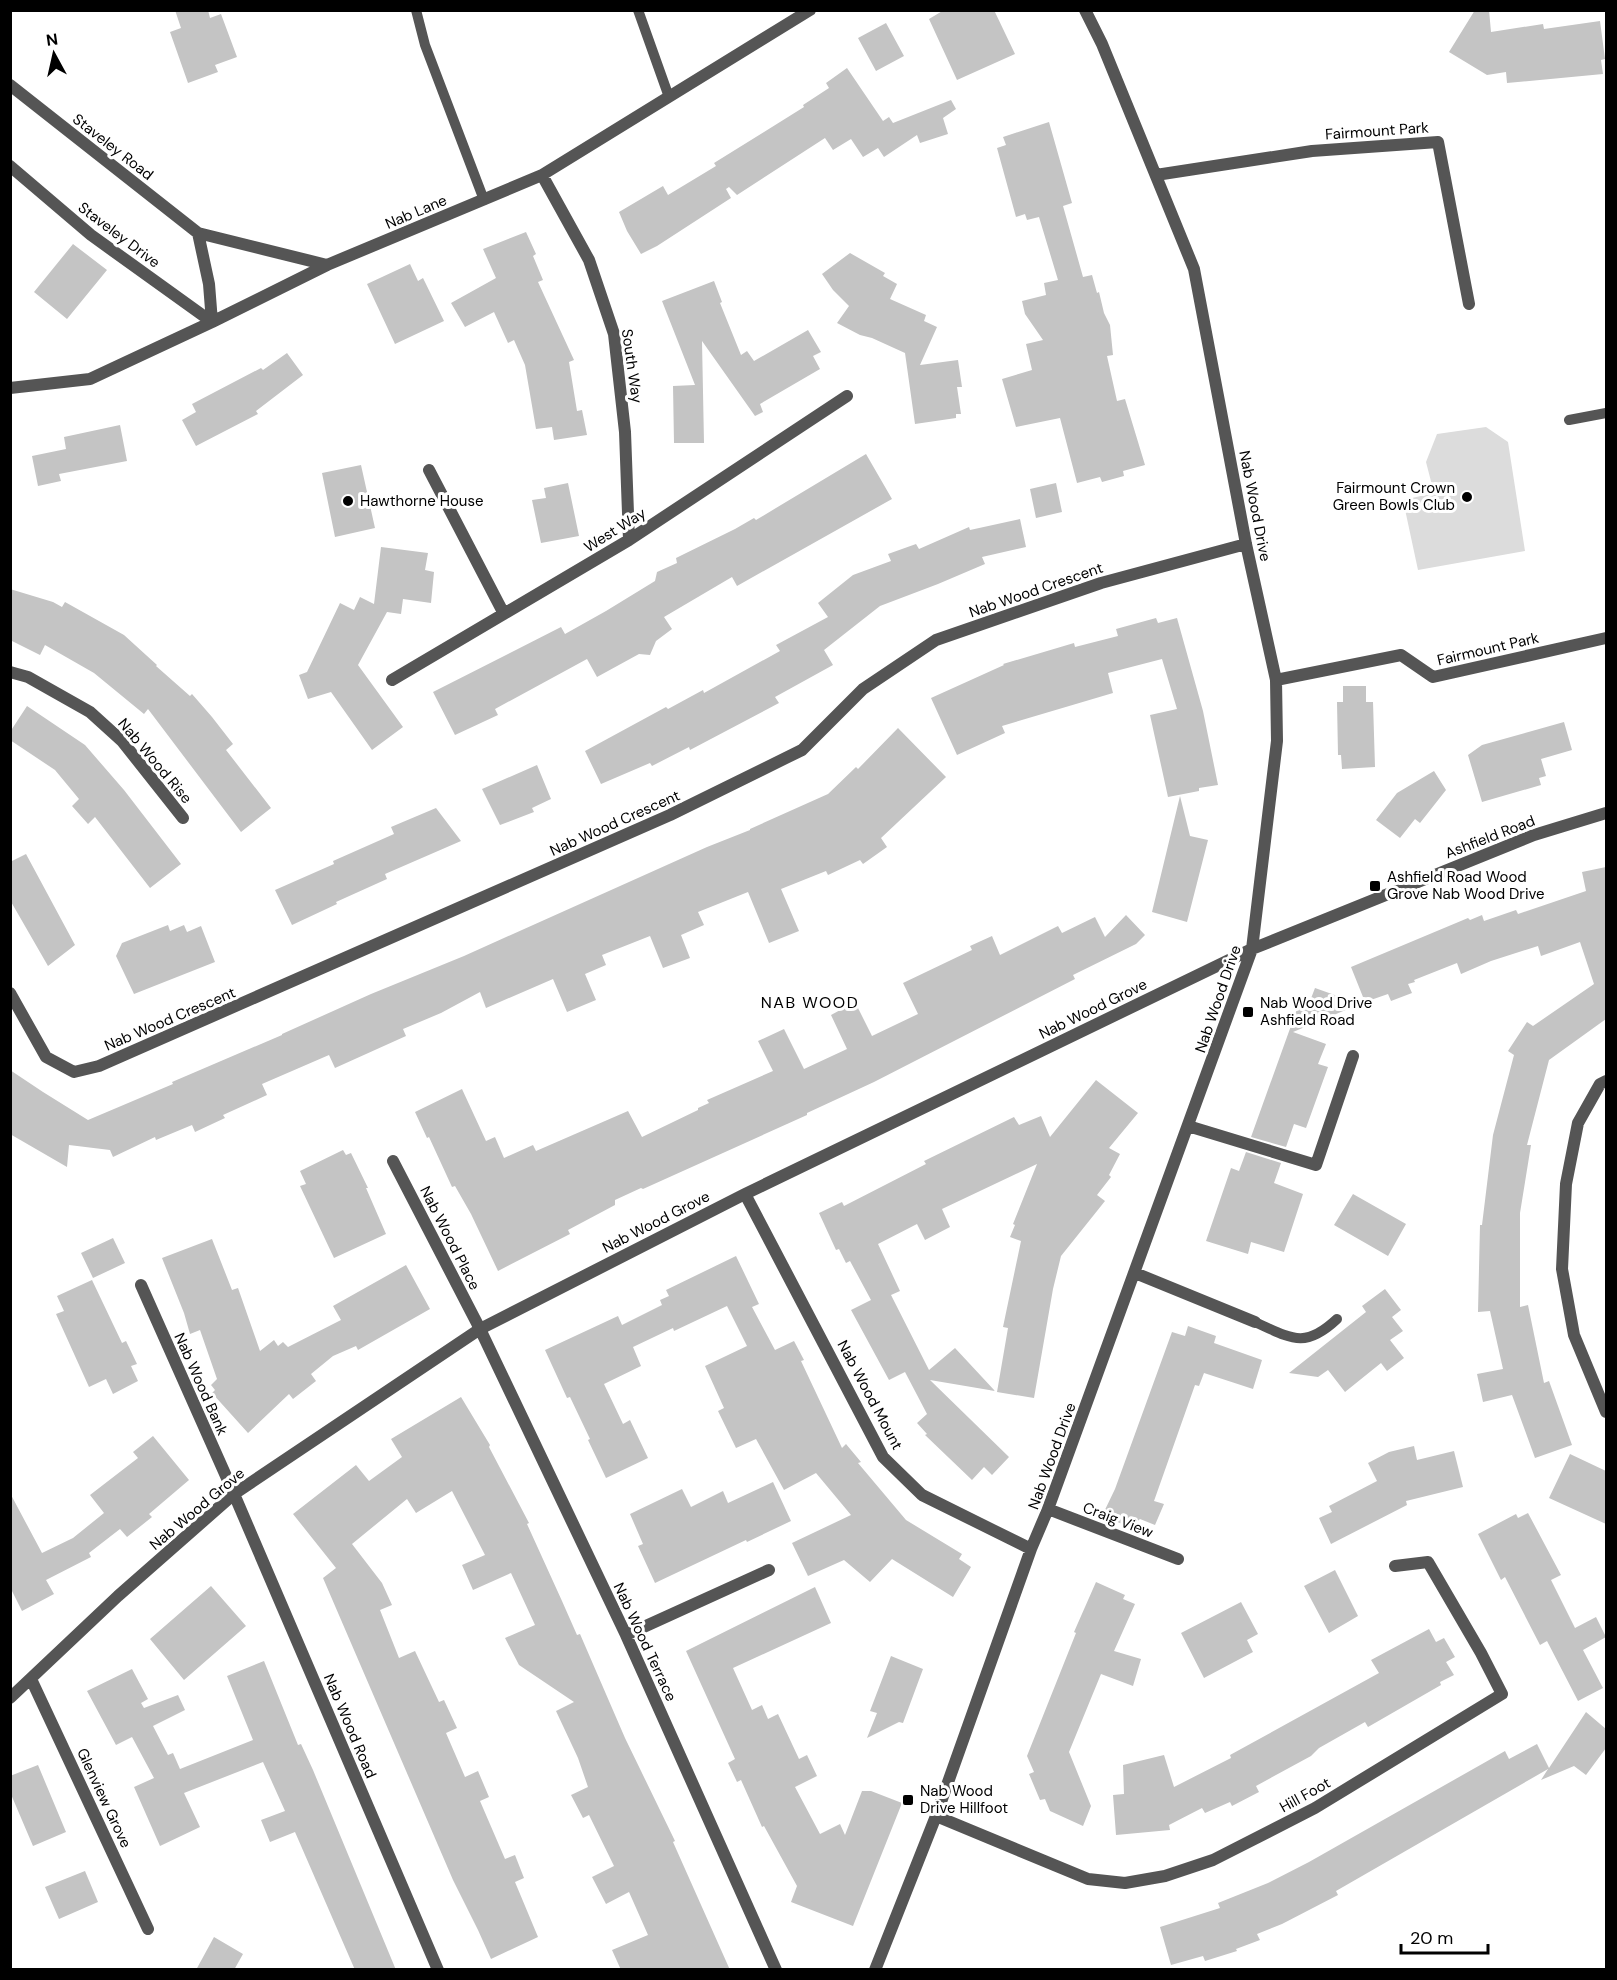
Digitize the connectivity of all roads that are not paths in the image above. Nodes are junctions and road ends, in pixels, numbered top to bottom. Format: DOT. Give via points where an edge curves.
graph roads {
  1 [pos="416,10"];
  2 [pos="638,10"];
  3 [pos="810,10"];
  4 [pos="1085,10"];
  5 [pos="10,85"];
  6 [pos="669,97"];
  7 [pos="10,166"];
  8 [pos="542,175"];
  9 [pos="1156,175"];
  10 [pos="484,200"];
  11 [pos="198,233"];
  12 [pos="327,265"];
  13 [pos="1469,304"];
  14 [pos="212,322"];
  15 [pos="10,388"];
  16 [pos="847,396"];
  17 [pos="1606,413"];
  18 [pos="1569,420"];
  19 [pos="429,470"];
  20 [pos="628,540"];
  21 [pos="1246,544"];
  22 [pos="504,614"];
  23 [pos="1606,638"];
  24 [pos="10,672"];
  25 [pos="392,680"];
  26 [pos="1276,680"];
  27 [pos="1606,813"];
  28 [pos="183,818"];
  29 [pos="1252,949"];
  30 [pos="10,993"];
  31 [pos="1353,1056"];
  32 [pos="1606,1081"];
  33 [pos="1188,1126"];
  34 [pos="393,1161"];
  35 [pos="745,1194"];
  36 [pos="1135,1273"];
  37 [pos="141,1285"];
  38 [pos="1337,1319"];
  39 [pos="1255,1322"];
  40 [pos="480,1329"];
  41 [pos="1606,1412"];
  42 [pos="234,1494"];
  43 [pos="1048,1509"];
  44 [pos="1031,1550"];
  45 [pos="1178,1558"];
  46 [pos="1395,1566"];
  47 [pos="769,1570"];
  48 [pos="626,1635"];
  49 [pos="32,1679"];
  50 [pos="10,1698"];
  51 [pos="936,1816"];
  52 [pos="148,1929"];
  53 [pos="438,1970"];
  54 [pos="776,1970"];
  55 [pos="875,1970"];
  1 -- 10 [label="lane" via="425,45"];
  2 -- 6 [label="lane"];
  3 -- 6 [label="street, Nab Lane"];
  4 -- 9 [label="street, Nab Wood Drive"];
  5 -- 11 [label="street, Staveley Road"];
  6 -- 8 [label="street, Nab Lane"];
  7 -- 14 [label="street, Staveley Drive" via="91,235"];
  8 -- 10 [label="street, Nab Lane"];
  8 -- 20 [label="street, South Way" via="589,260 614,334 625,432"];
  9 -- 13 [label="street, Fairmount Park" via="1312,151 1438,142"];
  9 -- 21 [label="street, Nab Wood Drive" via="1194,269"];
  10 -- 12 [label="street, Nab Lane"];
  11 -- 12 [label="street, Staveley Road"];
  11 -- 14 [label="street"];
  12 -- 14 [label="street, Nab Lane"];
  14 -- 15 [label="street, Nab Lane" via="90,379"];
  16 -- 20 [label="street, West Way"];
  17 -- 18 [label="lane"];
  19 -- 22 [label="street"];
  20 -- 22 [label="street, West Way"];
  21 -- 26 [label="street, Nab Wood Drive"];
  21 -- 30 [label="street, Nab Wood Crescent" via="1101,583 936,640 863,689 802,750 670,815 99,1066 74,1072 46,1057"];
  22 -- 25 [label="street, West Way"];
  23 -- 26 [label="street, Fairmount Park" via="1433,677 1401,655"];
  24 -- 28 [label="street, Nab Wood Rise" via="28,677 90,712 122,741"];
  26 -- 29 [label="street, Nab Wood Drive" via="1277,741"];
  27 -- 29 [label="street, Ashfield Road" via="1534,835"];
  29 -- 33 [label="street, Nab Wood Drive"];
  29 -- 35 [label="street, Nab Wood Grove"];
  31 -- 33 [label="street" via="1316,1165"];
  32 -- 41 [label="street" via="1600,1084 1578,1123 1566,1184 1562,1269 1574,1335"];
  33 -- 36 [label="street, Nab Wood Drive"];
  34 -- 40 [label="street, Nab Wood Place"];
  35 -- 40 [label="street, Nab Wood Grove"];
  35 -- 44 [label="street, Nab Wood Mount" via="883,1457 922,1495"];
  36 -- 39 [label="street"];
  36 -- 43 [label="street, Nab Wood Drive"];
  37 -- 42 [label="street, Nab Wood Bank"];
  38 -- 39 [label="lane" via="1323,1332 1304,1338"];
  40 -- 42 [label="street, Nab Wood Grove"];
  40 -- 48 [label="street, Nab Wood Terrace"];
  42 -- 49 [label="street, Nab Wood Grove" via="118,1596"];
  42 -- 53 [label="street, Nab Wood Road"];
  43 -- 44 [label="street, Nab Wood Drive"];
  43 -- 45 [label="street, Craig View"];
  44 -- 51 [label="street, Nab Wood Drive"];
  46 -- 51 [label="street, Hill Foot" via="1428,1562 1502,1694 1315,1808 1213,1860 1165,1876 1125,1883 1088,1879"];
  47 -- 48 [label="street"];
  48 -- 54 [label="street, Nab Wood Terrace"];
  49 -- 50 [label="street, Nab Wood Grove"];
  49 -- 52 [label="street, Glenview Grove"];
  51 -- 55 [label="street, Nab Wood Drive"];
}
